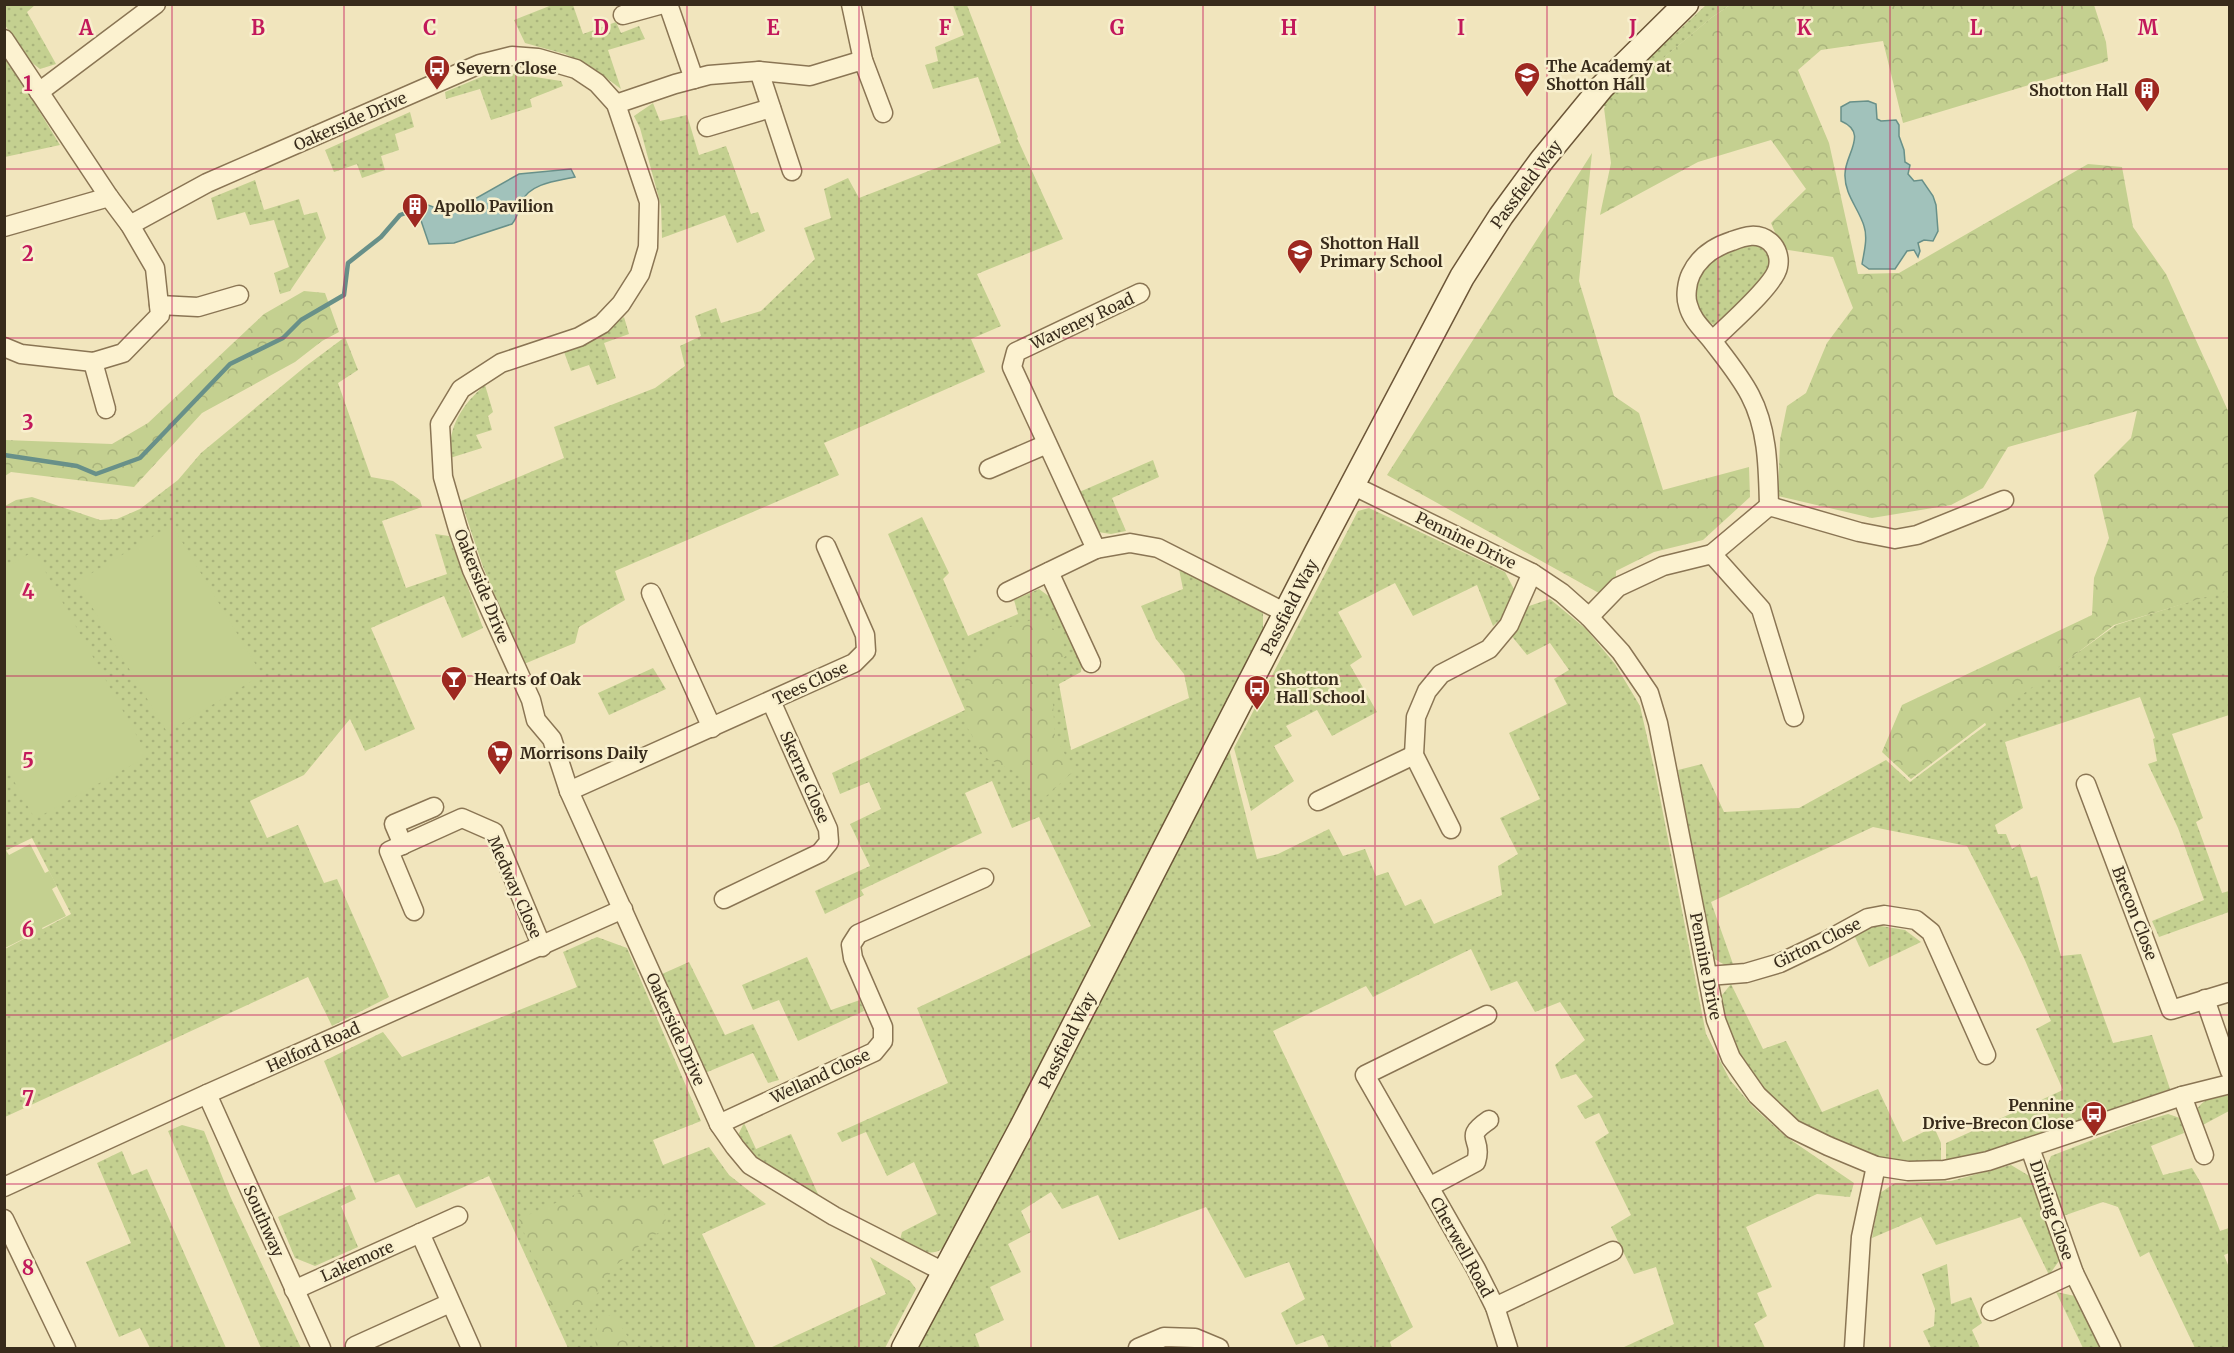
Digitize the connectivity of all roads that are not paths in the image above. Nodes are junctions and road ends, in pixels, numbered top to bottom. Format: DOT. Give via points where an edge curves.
graph roads {
  1 [pos="156,4"];
  2 [pos="663,4"];
  3 [pos="668,4"];
  4 [pos="851,4"];
  5 [pos="1686,4"];
  6 [pos="623,15"];
  7 [pos="4,39"];
  8 [pos="863,60"];
  9 [pos="759,71"];
  10 [pos="694,79"];
  11 [pos="39,92"];
  12 [pos="616,104"];
  13 [pos="771,108"];
  14 [pos="883,113"];
  15 [pos="707,127"];
  16 [pos="792,171"];
  17 [pos="109,197"];
  18 [pos="130,225"];
  19 [pos="4,227"];
  20 [pos="1140,293"];
  21 [pos="239,295"];
  22 [pos="159,305"];
  23 [pos="1712,341"];
  24 [pos="4,347"];
  25 [pos="93,362"];
  26 [pos="106,409"];
  27 [pos="1047,444"];
  28 [pos="989,469"];
  29 [pos="1352,485"];
  30 [pos="2004,500"];
  31 [pos="1768,506"];
  32 [pos="826,546"];
  33 [pos="1096,549"];
  34 [pos="1712,554"];
  35 [pos="1049,572"];
  36 [pos="1532,573"];
  37 [pos="1007,592"];
  38 [pos="651,594"];
  39 [pos="1286,613"];
  40 [pos="1589,617"];
  41 [pos="1091,663"];
  42 [pos="771,701"];
  43 [pos="1794,717"];
  44 [pos="712,728"];
  45 [pos="1414,755"];
  46 [pos="2086,784"];
  47 [pos="569,791"];
  48 [pos="1318,801"];
  49 [pos="434,807"];
  50 [pos="1451,829"];
  51 [pos="396,848"];
  52 [pos="984,878"];
  53 [pos="724,899"];
  54 [pos="623,909"];
  55 [pos="414,911"];
  56 [pos="542,947"];
  57 [pos="1708,976"];
  58 [pos="2229,992"];
  59 [pos="2205,999"];
  60 [pos="1487,1015"];
  61 [pos="1986,1055"];
  62 [pos="2229,1071"];
  63 [pos="2229,1084"];
  64 [pos="207,1094"];
  65 [pos="2182,1096"];
  66 [pos="1489,1120"];
  67 [pos="719,1124"];
  68 [pos="2030,1148"];
  69 [pos="2204,1155"];
  70 [pos="1876,1166"];
  71 [pos="4,1186"];
  72 [pos="1429,1187"];
  73 [pos="458,1216"];
  74 [pos="4,1219"];
  75 [pos="420,1233"];
  76 [pos="1614,1251"];
  77 [pos="944,1272"];
  78 [pos="2074,1273"];
  79 [pos="294,1290"];
  80 [pos="450,1304"];
  81 [pos="1495,1307"];
  82 [pos="1991,1311"];
  83 [pos="383,1342"];
  84 [pos="1134,1345"];
  85 [pos="355,1346"];
  86 [pos="66,1348"];
  87 [pos="321,1348"];
  88 [pos="471,1348"];
  89 [pos="904,1348"];
  90 [pos="1219,1348"];
  91 [pos="1508,1348"];
  92 [pos="1854,1348"];
  93 [pos="2110,1348"];
  1 -- 11 [label="street"];
  2 -- 6 [label="street"];
  3 -- 10 [label="street"];
  4 -- 8 [label="street"];
  5 -- 29 [label="street, Passfield Way" via="1602,87 1501,216 1462,277"];
  7 -- 11 [label="street"];
  8 -- 9 [label="street" via="810,76"];
  8 -- 14 [label="street"];
  9 -- 10 [label="street"];
  9 -- 13 [label="street"];
  10 -- 12 [label="street"];
  11 -- 17 [label="street"];
  12 -- 18 [label="street, Oakerside Drive" via="597,83 576,69 538,58 512,56 480,64 207,183"];
  12 -- 47 [label="street, Oakerside Drive" via="649,202 648,247 640,274 602,324 579,337 501,363 461,389 440,424 443,477 472,570 519,683 531,700 536,720 552,739"];
  13 -- 15 [label="street"];
  13 -- 16 [label="street"];
  17 -- 18 [label="street"];
  17 -- 19 [label="street"];
  18 -- 22 [label="street" via="154,268"];
  20 -- 27 [label="street, Waveney Road" via="1016,352 1012,367"];
  21 -- 22 [label="street" via="198,307"];
  22 -- 25 [label="street" via="160,315 123,353"];
  23 -- 23 [label="street" via="1694,320 1687,304 1688,281 1697,262 1713,249 1742,238 1754,235 1770,242 1779,254 1778,268 1767,286"];
  23 -- 31 [label="street" via="1750,394 1761,422 1768,460"];
  24 -- 25 [label="street" via="21,354"];
  25 -- 26 [label="street"];
  27 -- 28 [label="street"];
  27 -- 33 [label="street, Waveney Road"];
  29 -- 36 [label="street, Pennine Drive"];
  29 -- 39 [label="street, Passfield Way"];
  30 -- 31 [label="street" via="1917,535 1895,539"];
  31 -- 34 [label="street"];
  32 -- 42 [label="street, Tees Close" via="865,635 866,651 854,663"];
  33 -- 35 [label="street"];
  33 -- 39 [label="street" via="1130,543 1158,548"];
  34 -- 40 [label="street" via="1663,566 1618,587"];
  34 -- 43 [label="street" via="1761,609"];
  35 -- 37 [label="street"];
  35 -- 41 [label="street"];
  36 -- 40 [label="street, Pennine Drive" via="1562,592"];
  36 -- 45 [label="street" via="1509,625 1490,649 1441,675 1427,691 1416,717"];
  38 -- 44 [label="street"];
  39 -- 77 [label="street, Passfield Way"];
  40 -- 57 [label="street, Pennine Drive" via="1621,652 1649,693 1664,750"];
  42 -- 44 [label="street, Tees Close"];
  42 -- 53 [label="street, Skerne Close" via="828,829 829,842 820,853"];
  44 -- 47 [label="street, Tees Close"];
  45 -- 48 [label="street"];
  45 -- 50 [label="street"];
  46 -- 59 [label="street, Brecon Close" via="2171,1010"];
  47 -- 54 [label="street, Oakerside Drive"];
  49 -- 51 [label="street" via="394,824"];
  51 -- 55 [label="street"];
  51 -- 56 [label="street, Medway Close" via="462,818 494,832"];
  52 -- 67 [label="street, Welland Close" via="858,934 851,945 883,1027 883,1041 874,1052"];
  54 -- 56 [label="street, Helford Road"];
  54 -- 67 [label="street, Oakerside Drive"];
  56 -- 64 [label="street, Helford Road"];
  57 -- 61 [label="street, Girton Close" via="1746,973 1780,963 1868,918 1884,915 1916,920 1930,932"];
  57 -- 70 [label="street, Pennine Drive" via="1716,1020 1731,1058 1757,1095 1793,1129"];
  58 -- 59 [label="street, Brecon Close"];
  59 -- 62 [label="street"];
  60 -- 72 [label="street, Cherwell Road" via="1365,1075"];
  63 -- 65 [label="street, Pennine Drive"];
  64 -- 71 [label="street, Helford Road"];
  64 -- 79 [label="street, Southway"];
  65 -- 68 [label="street, Pennine Drive"];
  65 -- 69 [label="street"];
  66 -- 72 [label="street, Cherwell Road" via="1474,1135 1479,1154 1476,1162"];
  67 -- 77 [label="street, Oakerside Drive" via="750,1165 834,1216"];
  68 -- 70 [label="street, Pennine Drive" via="1944,1170 1908,1171"];
  68 -- 78 [label="street, Dinting Close"];
  70 -- 92 [label="street" via="1861,1238"];
  72 -- 81 [label="street, Cherwell Road"];
  73 -- 75 [label="street, Lakemore"];
  74 -- 86 [label="street"];
  75 -- 79 [label="street, Lakemore"];
  75 -- 80 [label="street"];
  76 -- 81 [label="street, Cherwell Road"];
  77 -- 89 [label="street, Passfield Way"];
  78 -- 82 [label="street, Dinting Close"];
  78 -- 93 [label="street, Dinting Close"];
  79 -- 87 [label="street, Southway"];
  80 -- 83 [label="street"];
  80 -- 88 [label="street"];
  81 -- 91 [label="street, Cherwell Road"];
  83 -- 85 [label="street"];
  84 -- 90 [label="street" via="1164,1337 1195,1338"];
}
